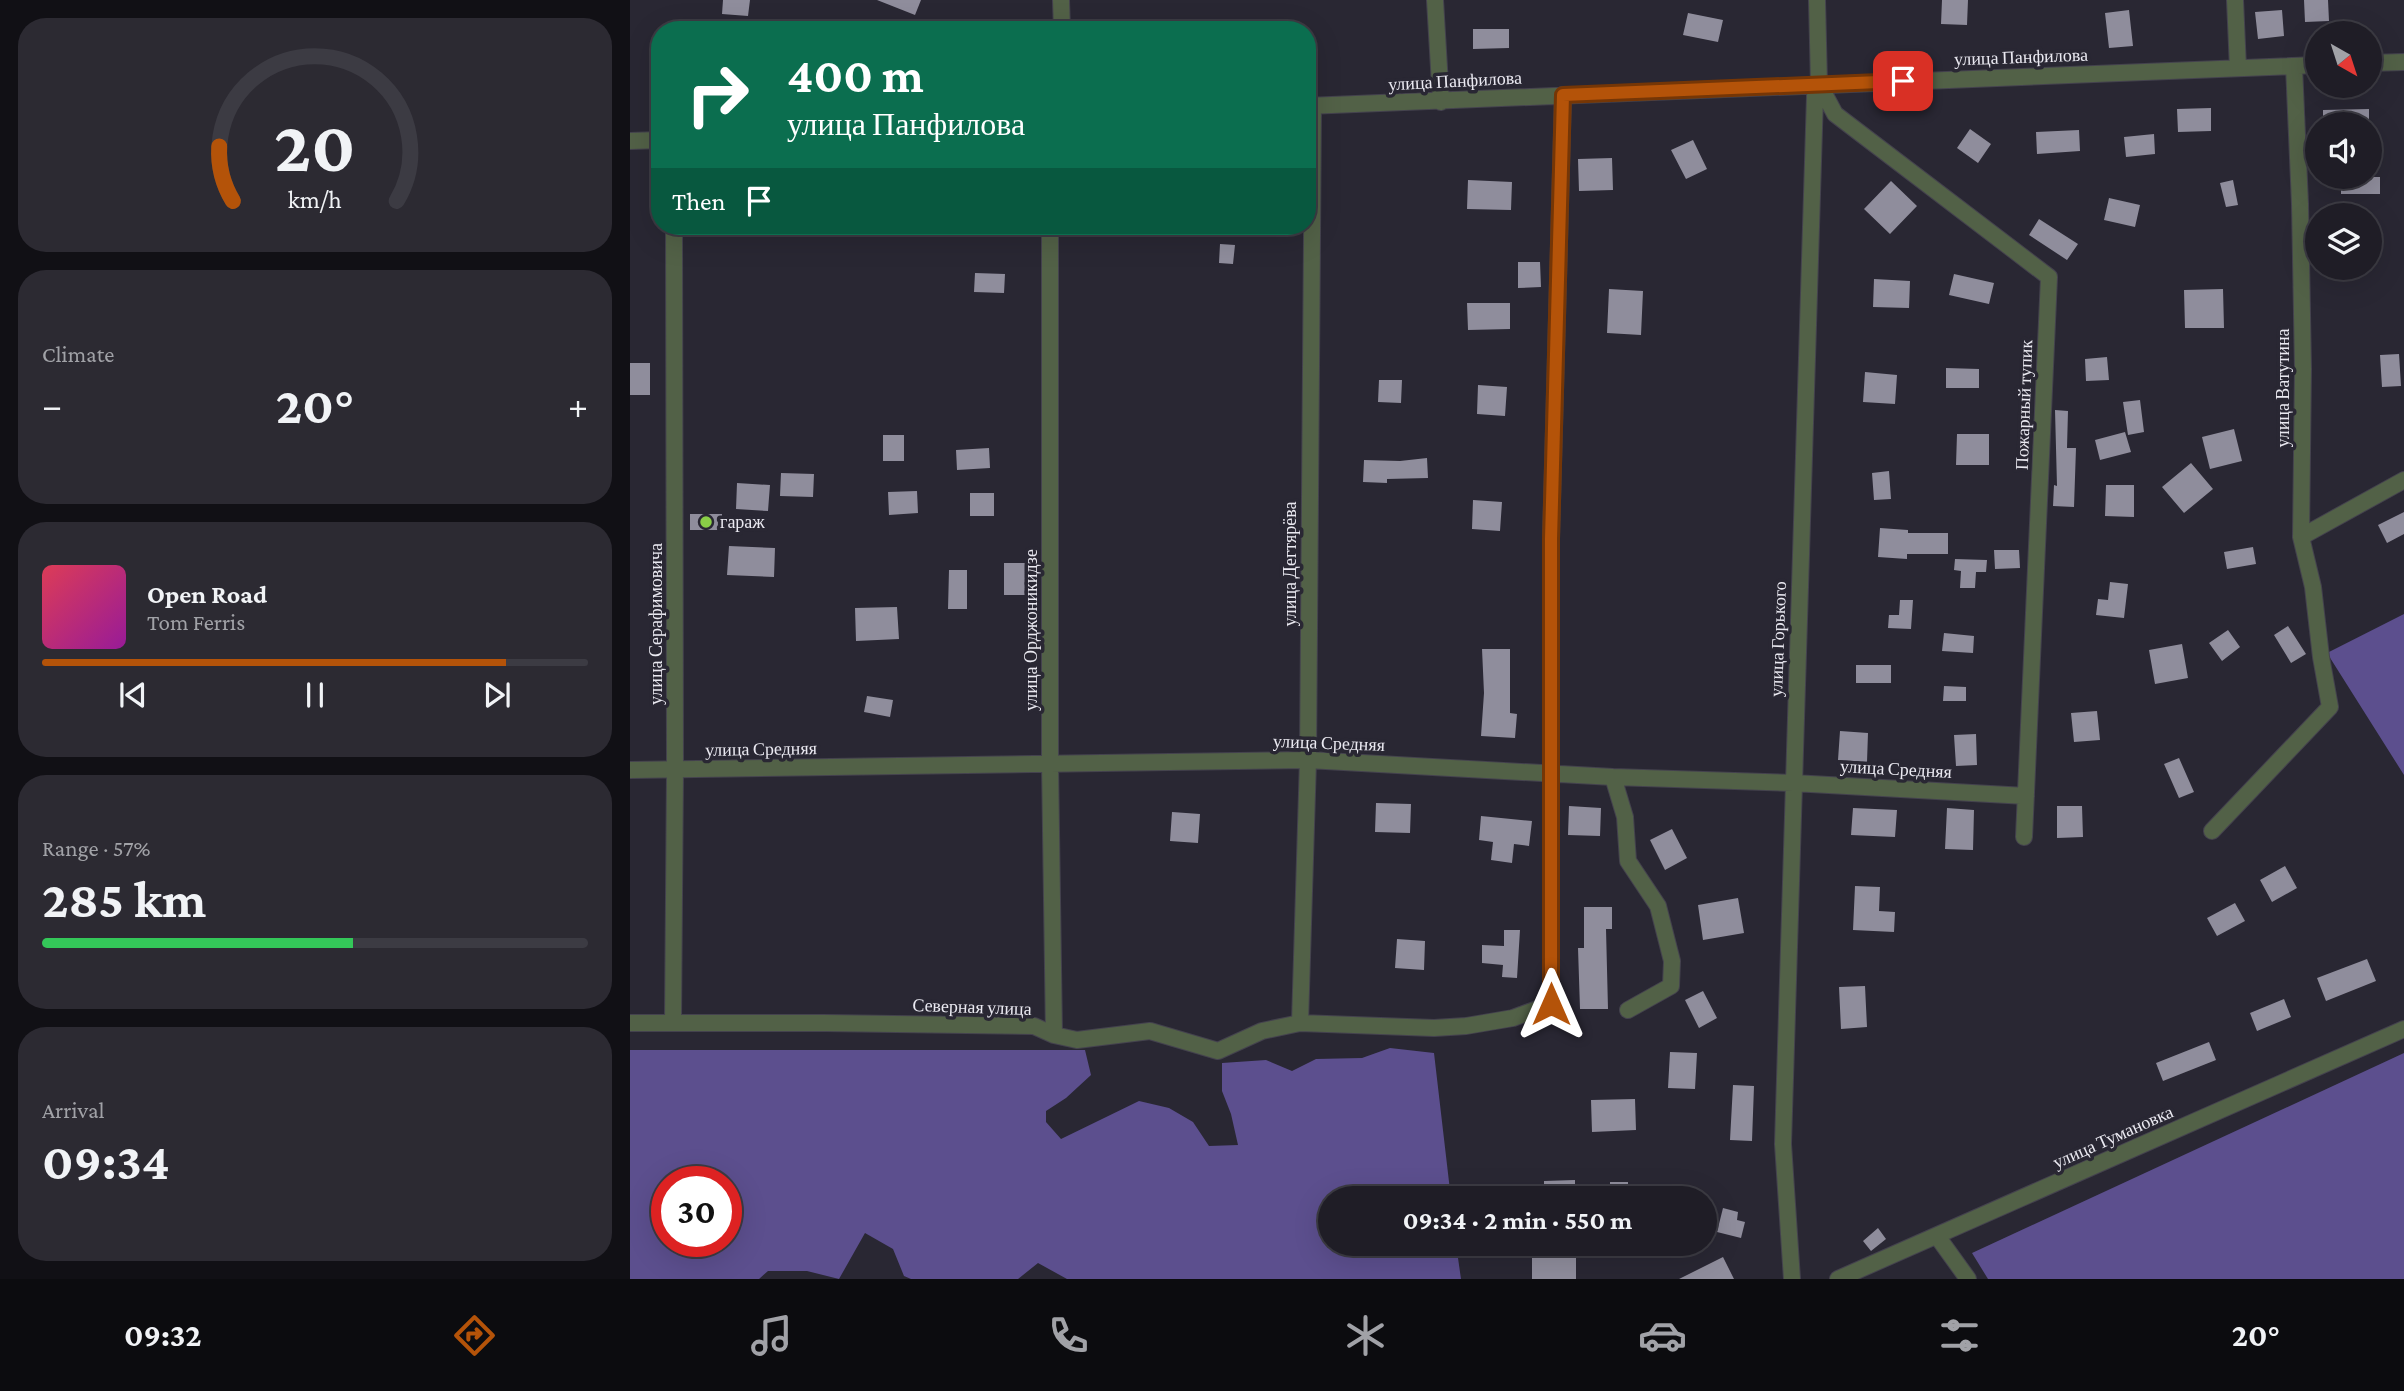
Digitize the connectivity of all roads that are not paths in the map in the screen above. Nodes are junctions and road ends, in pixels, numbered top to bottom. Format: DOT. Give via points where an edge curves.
graph roads {
  1 [pos="1061,0"];
  2 [pos="1435,0"];
  3 [pos="1817,0"];
  4 [pos="2235,0"];
  5 [pos="1062,21"];
  6 [pos="2404,62"];
  7 [pos="2382,63"];
  8 [pos="2294,66"];
  9 [pos="2305,66"];
  10 [pos="2238,68"];
  11 [pos="1819,84"];
  12 [pos="1563,95"];
  13 [pos="1441,102"];
  14 [pos="1316,106"];
  15 [pos="651,140"];
  16 [pos="630,141"];
  17 [pos="674,235"];
  18 [pos="1051,235"];
  19 [pos="1310,235"];
  20 [pos="2404,480"];
  21 [pos="2301,537"];
  22 [pos="1308,760"];
  23 [pos="1050,763"];
  24 [pos="630,770"];
  25 [pos="676,770"];
  26 [pos="1552,773"];
  27 [pos="1613,777"];
  28 [pos="1793,783"];
  29 [pos="2026,796"];
  30 [pos="2212,831"];
  31 [pos="2024,837"];
  32 [pos="1628,1010"];
  33 [pos="673,1022"];
  34 [pos="630,1023"];
  35 [pos="1300,1023"];
  36 [pos="2404,1029"];
  37 [pos="1054,1035"];
  38 [pos="1937,1236"];
  39 [pos="1792,1279"];
  40 [pos="1838,1279"];
  41 [pos="1968,1279"];
  1 -- 5 [label="street"];
  2 -- 13 [label="street"];
  3 -- 11 [label="street, улица Горького"];
  4 -- 10 [label="street"];
  6 -- 7 [label="street"];
  8 -- 9 [label="street, улица Панфилова"];
  8 -- 10 [label="street, улица Панфилова"];
  8 -- 21 [label="street, улица Ватутина" via="2303,369"];
  10 -- 11 [label="street, улица Панфилова"];
  11 -- 12 [label="street, улица Панфилова"];
  11 -- 28 [label="street, улица Горького" via="1814,110"];
  11 -- 29 [label="street, Пожарный тупик" via="1835,114 2049,277"];
  12 -- 13 [label="street, улица Панфилова"];
  12 -- 26 [label="street" via="1551,539"];
  13 -- 14 [label="street, улица Панфилова"];
  15 -- 16 [label="street"];
  17 -- 25 [label="street, улица Серафимовича"];
  18 -- 23 [label="street, улица Орджоникидзе"];
  19 -- 22 [label="street, улица Дегтярёва"];
  20 -- 21 [label="street"];
  21 -- 30 [label="street, улица Ватутина" via="2330,707"];
  22 -- 23 [label="street, улица Средняя"];
  22 -- 26 [label="street, улица Средняя"];
  22 -- 35 [label="street, улица Дегтярёва"];
  23 -- 25 [label="street, улица Средняя"];
  23 -- 37 [label="street, улица Орджоникидзе"];
  24 -- 25 [label="street, улица Средняя"];
  25 -- 33 [label="street, улица Серафимовича"];
  26 -- 27 [label="street, улица Средняя"];
  26 -- 35 [label="street, Северная улица" via="1551,1004 1513,1018 1466,1026"];
  27 -- 28 [label="street, улица Средняя"];
  27 -- 32 [label="street" via="1625,817 1628,860 1658,906 1672,961 1671,986"];
  28 -- 29 [label="street, улица Средняя"];
  28 -- 39 [label="street, улица Горького" via="1783,1143"];
  29 -- 31 [label="street, Пожарный тупик"];
  33 -- 34 [label="street, Северная улица"];
  33 -- 37 [label="street, Северная улица" via="1034,1026"];
  35 -- 37 [label="street, Северная улица" via="1262,1031 1218,1051 1150,1031 1077,1040"];
  36 -- 38 [label="street, улица Тумановка"];
  38 -- 40 [label="street, улица Тумановка"];
  38 -- 41 [label="street"];
}
